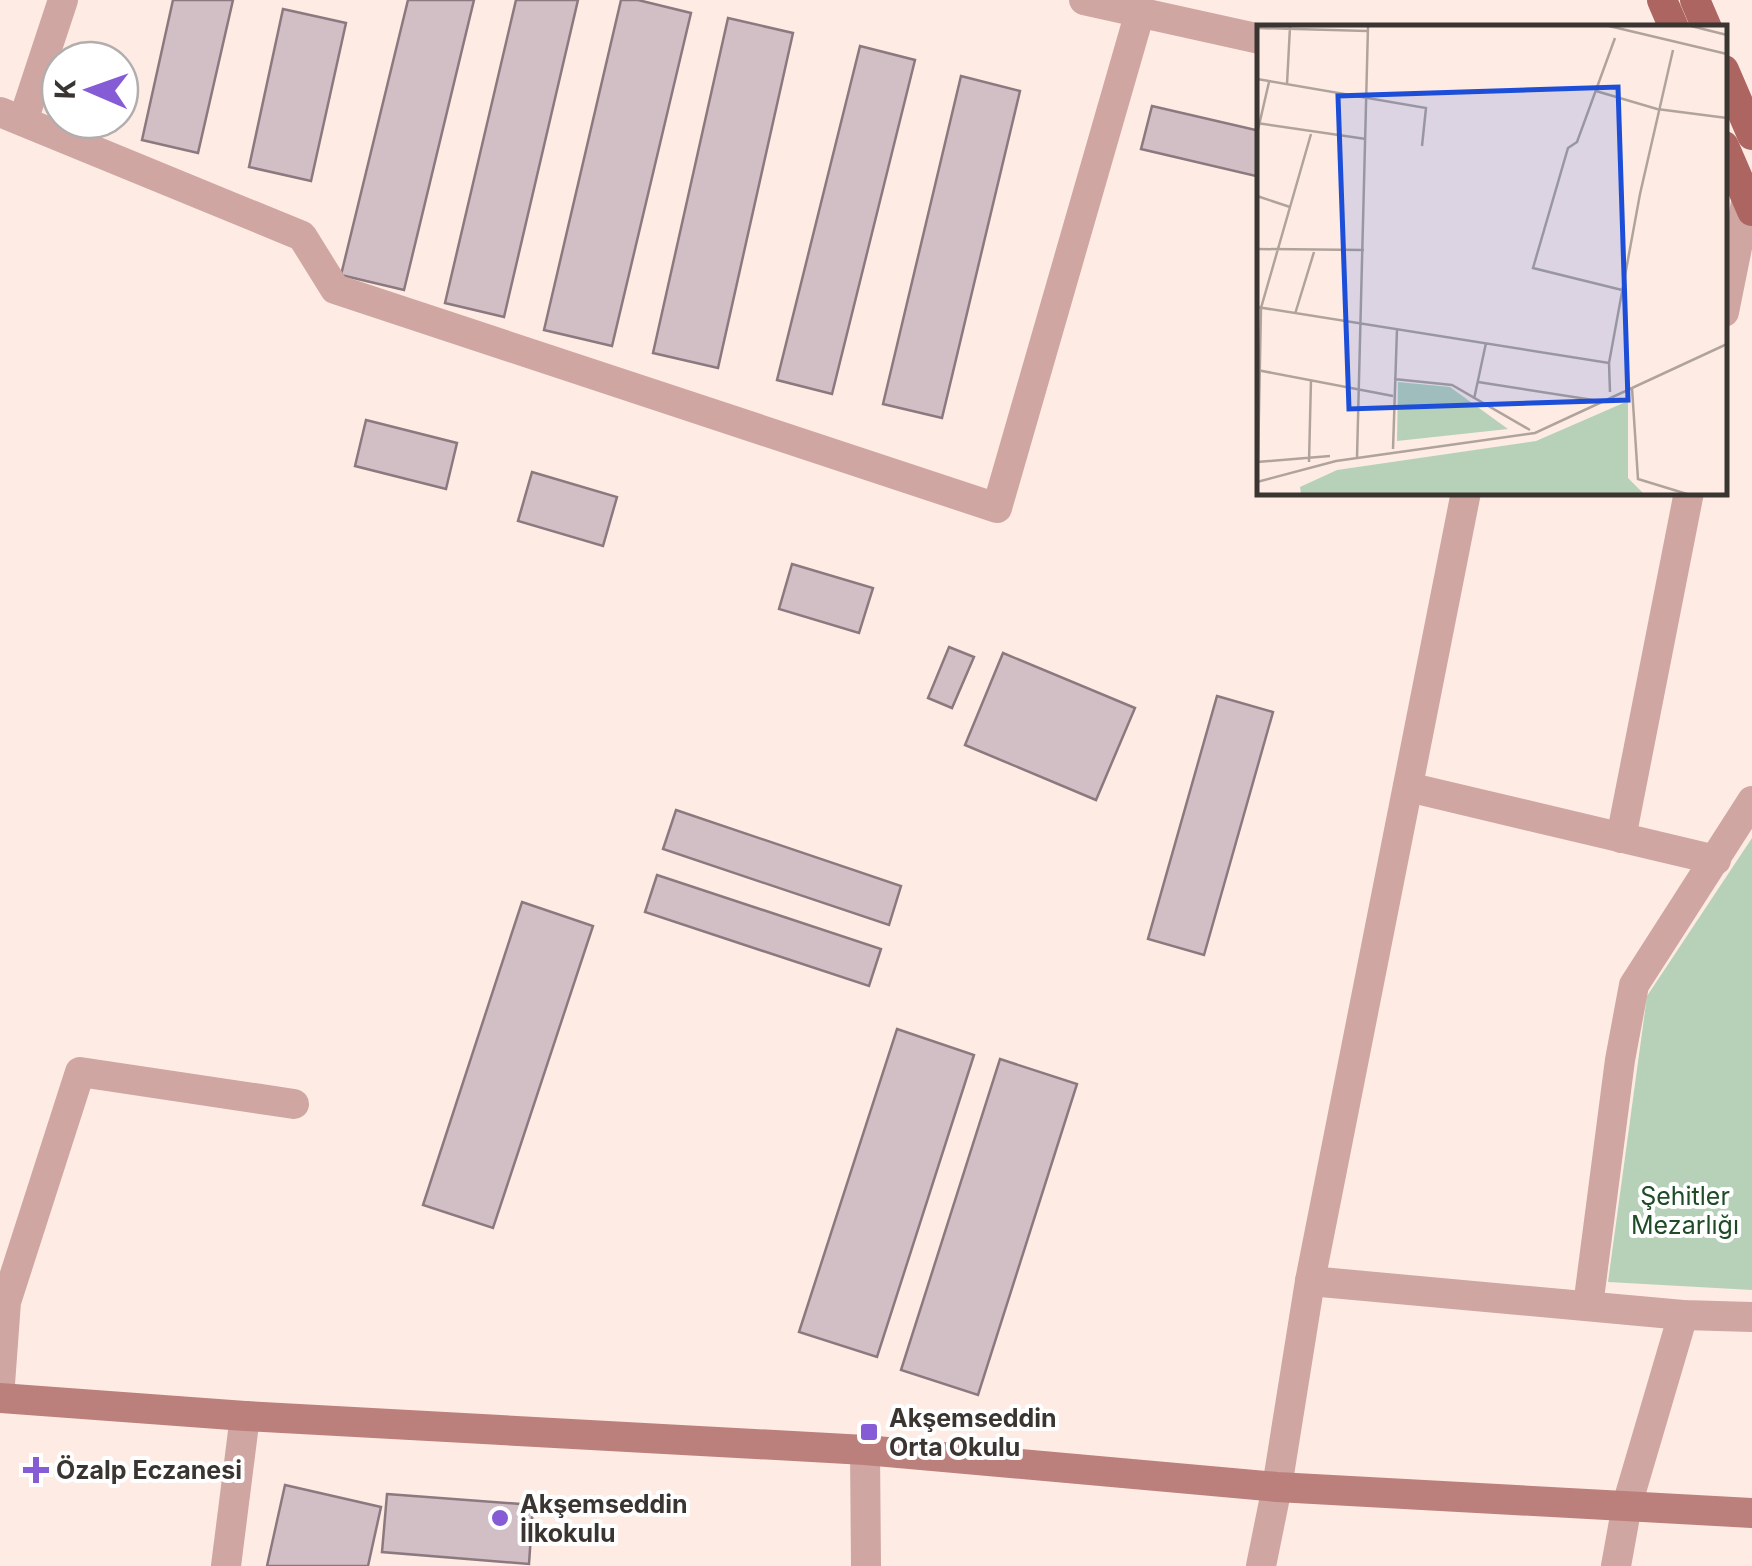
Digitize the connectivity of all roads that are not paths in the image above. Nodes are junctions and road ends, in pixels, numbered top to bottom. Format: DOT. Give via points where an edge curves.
graph roads {
  1 [pos="63,0"];
  2 [pos="1084,0"];
  3 [pos="1662,0"];
  4 [pos="1695,0"];
  5 [pos="1140,12"];
  6 [pos="1673,25"];
  7 [pos="1706,25"];
  8 [pos="1257,37"];
  9 [pos="1731,100"];
  10 [pos="12,116"];
  11 [pos="1752,136"];
  12 [pos="1727,153"];
  13 [pos="1749,205"];
  14 [pos="1727,299"];
  15 [pos="1465,495"];
  16 [pos="1688,495"];
  17 [pos="1408,786"];
  18 [pos="1752,801"];
  19 [pos="1621,838"];
  20 [pos="1716,860"];
  21 [pos="294,1104"];
  22 [pos="1310,1280"];
  23 [pos="1588,1306"];
  24 [pos="1683,1315"];
  25 [pos="1752,1318"];
  26 [pos="0,1384"];
  27 [pos="0,1398"];
  28 [pos="245,1416"];
  29 [pos="865,1450"];
  30 [pos="1277,1487"];
  31 [pos="1627,1505"];
  32 [pos="1752,1513"];
  33 [pos="226,1566"];
  34 [pos="866,1566"];
  35 [pos="1261,1566"];
  36 [pos="1616,1566"];
  1 -- 10 [label="street"];
  2 -- 5 [label="street"];
  3 -- 6 [label="main road"];
  4 -- 7 [label="main road"];
  5 -- 8 [label="street"];
  5 -- 10 [label="street" via="997,508 336,289 302,236"];
  9 -- 11 [label="main road"];
  12 -- 13 [label="main road"];
  13 -- 14 [label="street"];
  15 -- 17 [label="street"];
  16 -- 19 [label="street"];
  17 -- 19 [label="street"];
  17 -- 22 [label="street"];
  18 -- 20 [label="street"];
  19 -- 20 [label="street"];
  20 -- 23 [label="street" via="1634,985"];
  21 -- 26 [label="street" via="80,1072 6,1302"];
  22 -- 23 [label="street"];
  22 -- 30 [label="street"];
  23 -- 24 [label="street"];
  24 -- 25 [label="street"];
  24 -- 31 [label="street"];
  27 -- 28 [label="street"];
  28 -- 29 [label="street"];
  28 -- 33 [label="street"];
  29 -- 30 [label="street"];
  29 -- 34 [label="street"];
  30 -- 31 [label="street"];
  30 -- 35 [label="street"];
  31 -- 32 [label="street"];
  31 -- 36 [label="street"];
}
